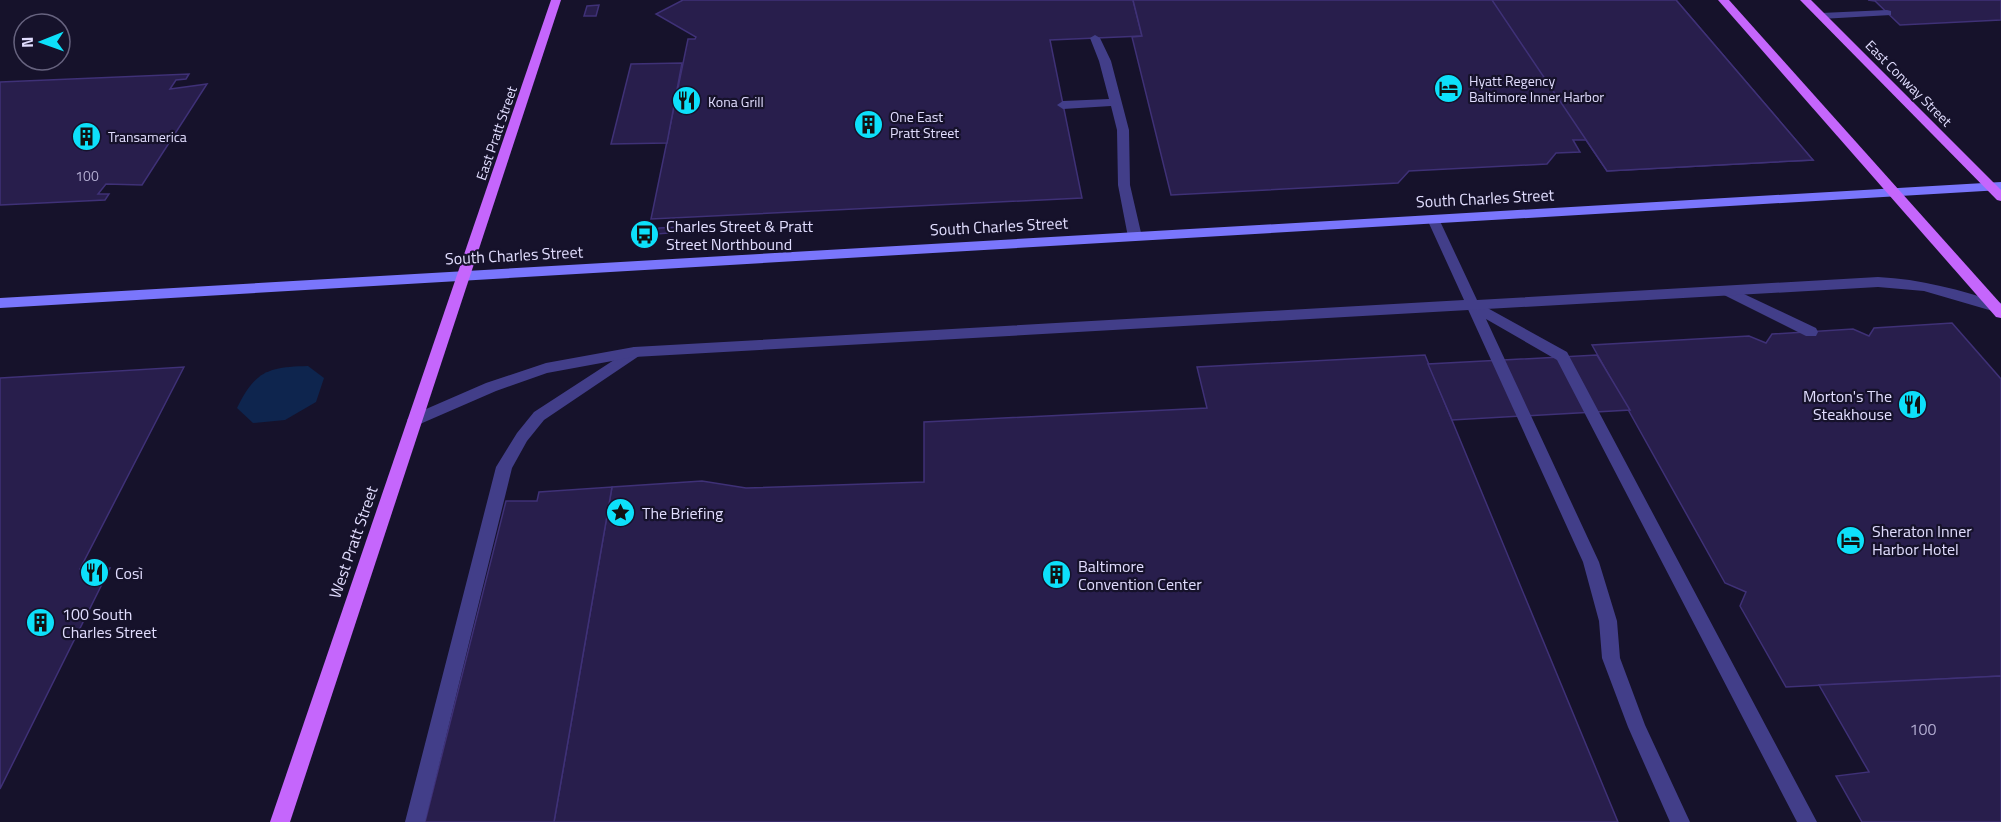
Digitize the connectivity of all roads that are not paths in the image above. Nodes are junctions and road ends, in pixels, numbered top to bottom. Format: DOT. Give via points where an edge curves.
graph roads {
  1 [pos="556,0"];
  2 [pos="1723,0"];
  3 [pos="1805,0"];
  4 [pos="1887,13"];
  5 [pos="1821,16"];
  6 [pos="1095,38"];
  7 [pos="1116,102"];
  8 [pos="1063,105"];
  9 [pos="1996,186"];
  10 [pos="1894,192"];
  11 [pos="2001,197"];
  12 [pos="1433,219"];
  13 [pos="1135,237"];
  14 [pos="464,275"];
  15 [pos="1727,291"];
  16 [pos="0,303"];
  17 [pos="1473,306"];
  18 [pos="1998,310"];
  19 [pos="1811,332"];
  20 [pos="634,352"];
  21 [pos="416,420"];
  22 [pos="279,822"];
  23 [pos="416,822"];
  24 [pos="1680,822"];
  25 [pos="1807,822"];
  1 -- 14 [label="main road, East Pratt Street"];
  2 -- 10 [label="main road"];
  3 -- 5 [label="main road, East Conway Street"];
  4 -- 5 [label="street"];
  5 -- 9 [label="main road, East Conway Street"];
  6 -- 7 [label="street"];
  7 -- 8 [label="street"];
  7 -- 13 [label="street" via="1123,130 1124,185"];
  9 -- 10 [label="main road, South Charles Street"];
  9 -- 11 [label="main road, East Conway Street"];
  10 -- 12 [label="main road, South Charles Street"];
  10 -- 18 [label="main road"];
  12 -- 13 [label="main road, South Charles Street"];
  12 -- 17 [label="street"];
  13 -- 14 [label="main road, South Charles Street"];
  14 -- 16 [label="main road, South Charles Street"];
  14 -- 21 [label="main road, West Pratt Street"];
  15 -- 17 [label="street"];
  15 -- 18 [label="street" via="1912,283"];
  15 -- 19 [label="street"];
  17 -- 20 [label="street"];
  17 -- 24 [label="street" via="1591,562 1608,621 1611,658"];
  17 -- 25 [label="street" via="1562,356"];
  20 -- 21 [label="street" via="546,368"];
  20 -- 23 [label="street" via="539,416 504,467"];
  21 -- 22 [label="main road, West Pratt Street"];
}
